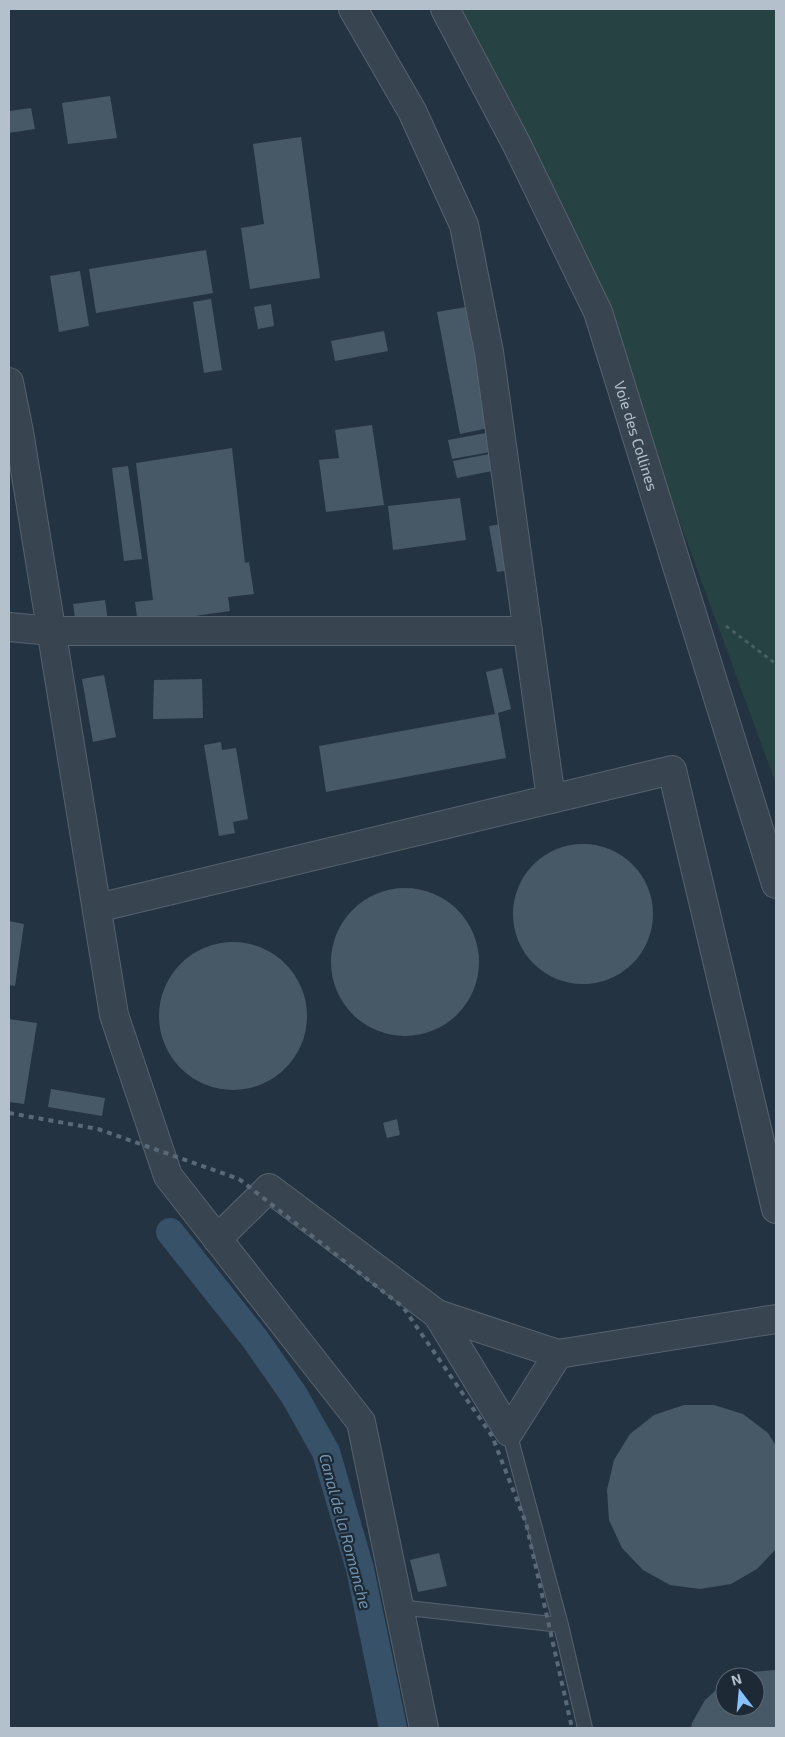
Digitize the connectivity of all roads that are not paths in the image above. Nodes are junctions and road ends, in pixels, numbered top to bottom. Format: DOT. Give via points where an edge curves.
graph roads {
  1 [pos="353,9"];
  2 [pos="445,9"];
  3 [pos="9,382"];
  4 [pos="9,627"];
  5 [pos="52,631"];
  6 [pos="528,631"];
  7 [pos="551,799"];
  8 [pos="776,884"];
  9 [pos="97,908"];
  10 [pos="776,1209"];
  11 [pos="218,1239"];
  12 [pos="437,1314"];
  13 [pos="776,1319"];
  14 [pos="558,1354"];
  15 [pos="509,1432"];
  16 [pos="399,1608"];
  17 [pos="561,1625"];
  18 [pos="424,1728"];
  19 [pos="585,1728"];
  1 -- 6 [label="street" via="412,111 464,225 488,352"];
  2 -- 8 [label="street, Voie des Collines" via="517,145 598,312"];
  3 -- 5 [label="street"];
  4 -- 5 [label="street"];
  5 -- 6 [label="street"];
  5 -- 9 [label="street"];
  6 -- 7 [label="street"];
  7 -- 9 [label="street"];
  7 -- 10 [label="street" via="672,770"];
  9 -- 11 [label="street" via="114,1015 168,1176"];
  11 -- 12 [label="street" via="269,1188"];
  11 -- 16 [label="street" via="361,1422"];
  12 -- 14 [label="street"];
  12 -- 15 [label="street"];
  13 -- 14 [label="street"];
  14 -- 15 [label="street"];
  15 -- 17 [label="lane"];
  16 -- 17 [label="lane"];
  16 -- 18 [label="street"];
  17 -- 19 [label="lane"];
}
